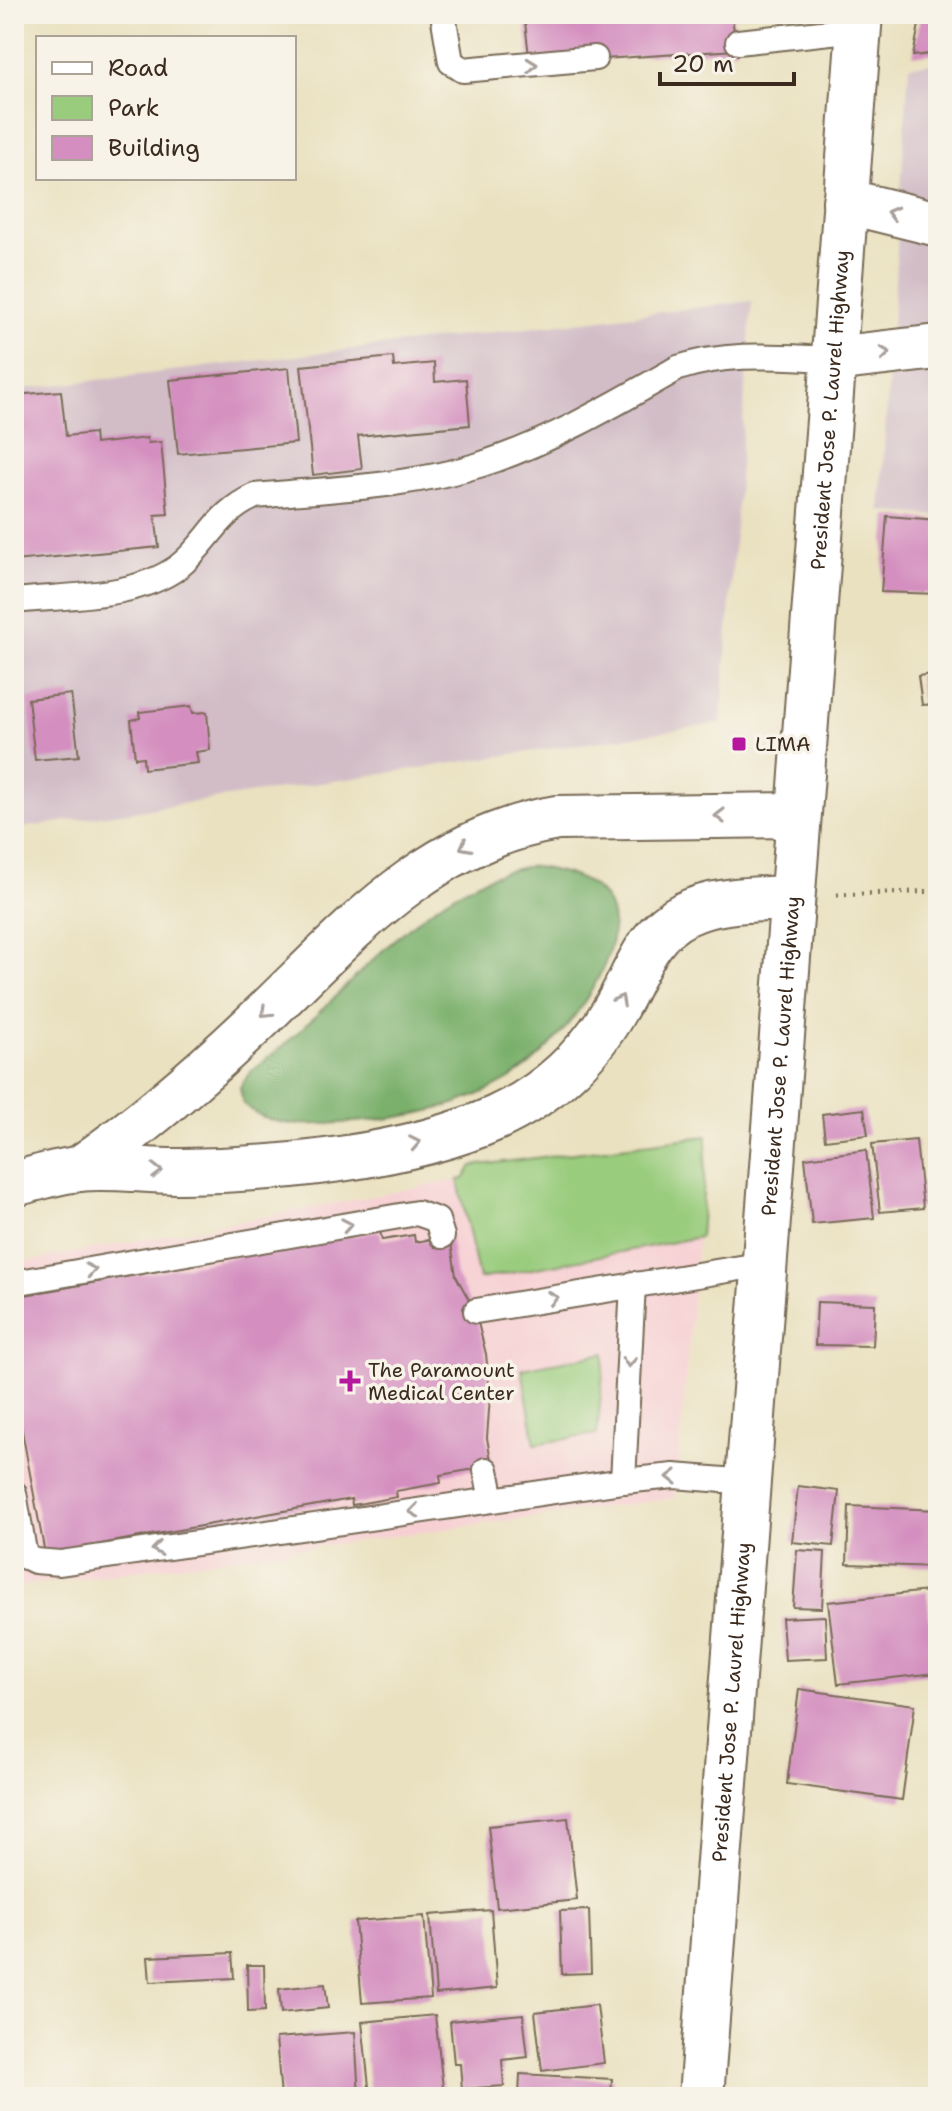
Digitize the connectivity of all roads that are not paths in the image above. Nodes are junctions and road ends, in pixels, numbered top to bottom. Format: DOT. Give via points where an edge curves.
graph roads {
  1 [pos="443,14"];
  2 [pos="859,22"];
  3 [pos="738,42"];
  4 [pos="595,58"];
  5 [pos="845,201"];
  6 [pos="938,224"];
  7 [pos="938,347"];
  8 [pos="833,359"];
  9 [pos="14,601"];
  10 [pos="798,815"];
  11 [pos="792,898"];
  12 [pos="79,1169"];
  13 [pos="14,1184"];
  14 [pos="442,1236"];
  15 [pos="765,1264"];
  16 [pos="14,1283"];
  17 [pos="633,1284"];
  18 [pos="476,1311"];
  19 [pos="486,1470"];
  20 [pos="623,1481"];
  21 [pos="749,1482"];
  22 [pos="14,1493"];
  23 [pos="492,1500"];
  24 [pos="20,1554"];
  25 [pos="701,2097"];
  1 -- 4 [label="lane, one-way" via="451,62 469,71"];
  2 -- 3 [label="lane"];
  2 -- 5 [label="main road, President Jose P. Laurel Highway"];
  6 -- 5 [label="main road, one-way"];
  5 -- 8 [label="main road, President Jose P. Laurel Highway"];
  8 -- 7 [label="main road, one-way"];
  8 -- 9 [label="lane" via="726,355 703,360 533,444 480,464 408,480 255,496 235,505 178,567 151,583"];
  8 -- 10 [label="main road, President Jose P. Laurel Highway"];
  10 -- 11 [label="main road, President Jose P. Laurel Highway"];
  10 -- 12 [label="main road, one-way" via="557,818 483,836 442,859 363,918 140,1127"];
  12 -- 11 [label="main road, one-way" via="257,1168 431,1140 473,1127 541,1092 585,1051 615,1010 648,946 672,922 688,912 729,902"];
  11 -- 15 [label="main road, President Jose P. Laurel Highway"];
  12 -- 13 [label="main road"];
  16 -- 14 [label="lane, one-way" via="417,1213 437,1220"];
  15 -- 17 [label="lane"];
  15 -- 21 [label="main road, President Jose P. Laurel Highway"];
  18 -- 17 [label="lane, one-way"];
  17 -- 20 [label="lane, one-way"];
  19 -- 23 [label="lane"];
  21 -- 20 [label="lane, one-way" via="674,1476"];
  20 -- 23 [label="lane"];
  21 -- 25 [label="main road, President Jose P. Laurel Highway"];
  22 -- 24 [label="lane"];
  23 -- 24 [label="lane, one-way" via="60,1563"];
}
